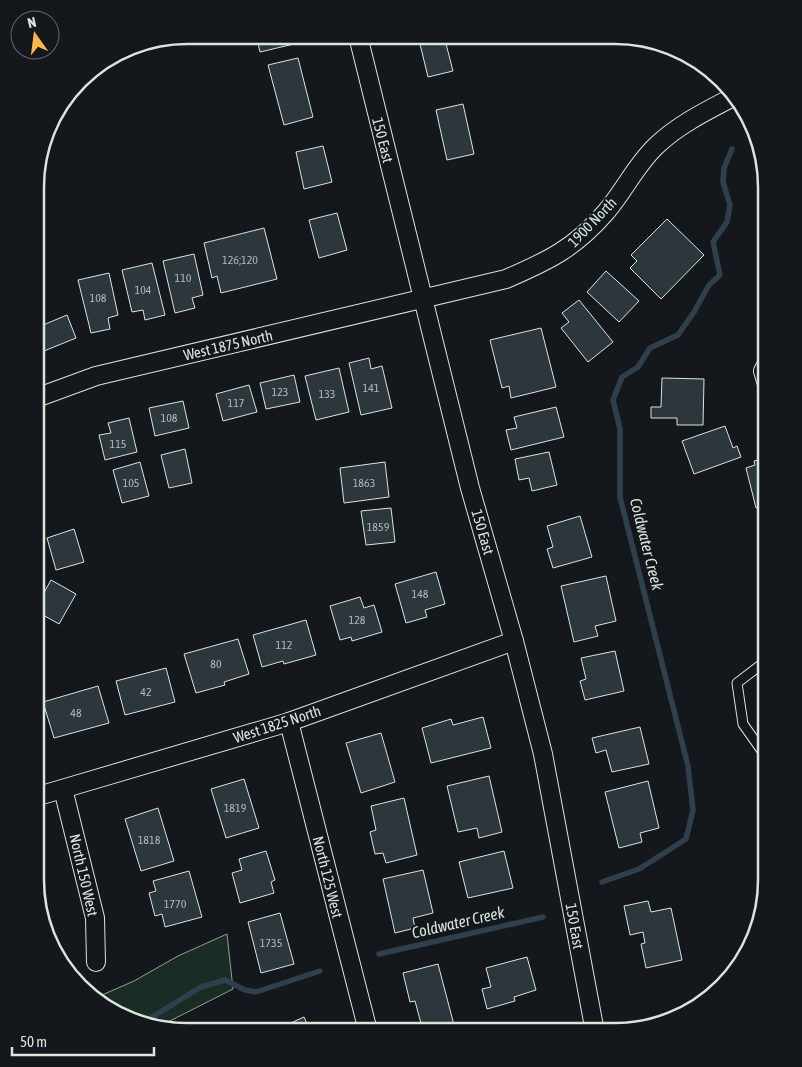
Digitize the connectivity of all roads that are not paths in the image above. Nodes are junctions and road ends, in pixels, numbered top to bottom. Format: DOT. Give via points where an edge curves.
graph roads {
  1 [pos="360,44"];
  2 [pos="728,99"];
  3 [pos="423,299"];
  4 [pos="44,395"];
  5 [pos="514,641"];
  6 [pos="758,667"];
  7 [pos="289,722"];
  8 [pos="758,745"];
  9 [pos="63,789"];
  10 [pos="44,794"];
  11 [pos="96,962"];
  12 [pos="366,1023"];
  13 [pos="593,1023"];
  1 -- 3 [label="street, 150 East"];
  2 -- 3 [label="street, 1900 North" via="698,115 656,146 606,212 572,246 506,279"];
  3 -- 4 [label="street, West 1875 North" via="96,376"];
  3 -- 5 [label="street, 150 East" via="470,488"];
  5 -- 7 [label="street, West 1825 North"];
  5 -- 13 [label="street, 150 East" via="544,754"];
  6 -- 8 [label="lane" via="737,683 743,724"];
  7 -- 9 [label="street, West 1825 North"];
  7 -- 12 [label="street, North 125 West"];
  9 -- 10 [label="street, West 1825 North"];
  9 -- 11 [label="street, North 150 West" via="95,918"];
}
